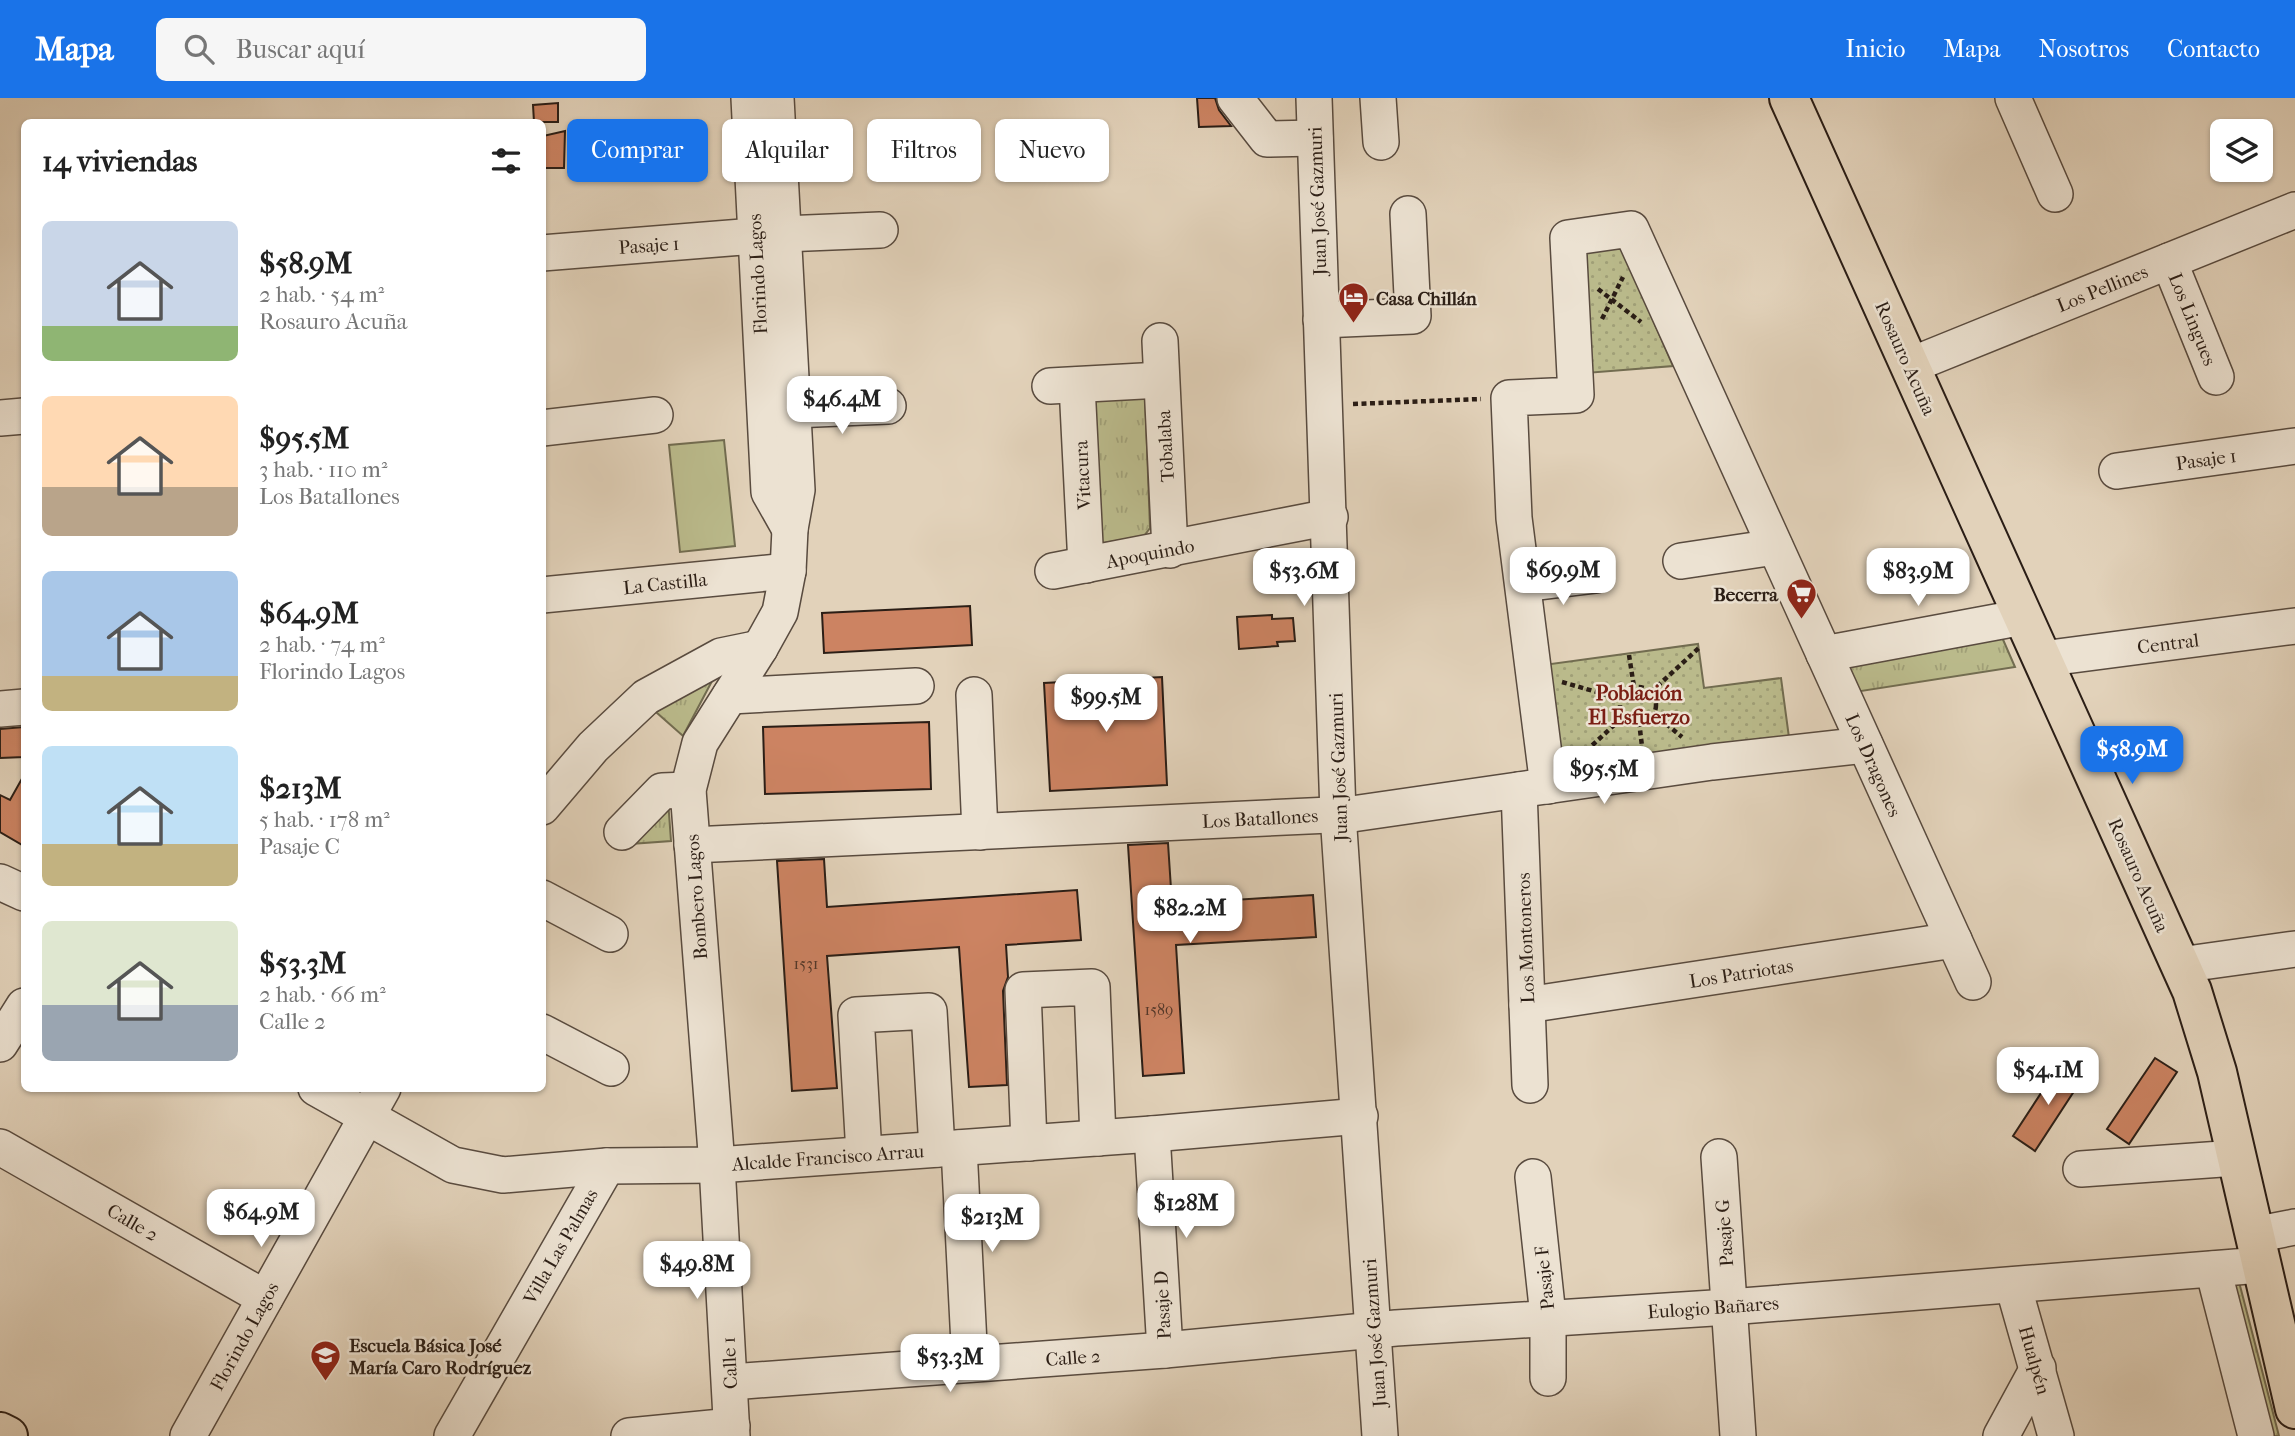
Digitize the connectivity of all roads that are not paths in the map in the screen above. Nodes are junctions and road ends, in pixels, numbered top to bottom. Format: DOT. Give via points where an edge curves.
graph roads {
  1 [pos="749,98"];
  2 [pos="776,98"];
  3 [pos="1235,98"];
  4 [pos="1314,98"];
  5 [pos="1378,98"];
  6 [pos="1788,98"];
  7 [pos="2024,101"];
  8 [pos="1315,138"];
  9 [pos="1381,142"];
  10 [pos="2056,194"];
  11 [pos="2295,209"];
  12 [pos="1408,214"];
  13 [pos="880,230"];
  14 [pos="769,235"];
  15 [pos="546,253"];
  16 [pos="2169,261"];
  17 [pos="1321,320"];
  18 [pos="1160,341"];
  19 [pos="1909,366"];
  20 [pos="2216,377"];
  21 [pos="1161,380"];
  22 [pos="1509,398"];
  23 [pos="888,405"];
  24 [pos="792,410"];
  25 [pos="654,415"];
  26 [pos="21,416"];
  27 [pos="0,418"];
  28 [pos="546,428"];
  29 [pos="2295,446"];
  30 [pos="2117,471"];
  31 [pos="1330,517"];
  32 [pos="790,529"];
  33 [pos="1776,547"];
  34 [pos="1170,550"];
  35 [pos="1681,561"];
  36 [pos="1070,568"];
  37 [pos="788,571"];
  38 [pos="1596,575"];
  39 [pos="1523,584"];
  40 [pos="546,595"];
  41 [pos="2023,617"];
  42 [pos="2295,626"];
  43 [pos="760,648"];
  44 [pos="1824,654"];
  45 [pos="2042,659"];
  46 [pos="916,686"];
  47 [pos="974,695"];
  48 [pos="730,696"];
  49 [pos="21,707"];
  50 [pos="0,709"];
  51 [pos="1865,745"];
  52 [pos="1534,788"];
  53 [pos="688,790"];
  54 [pos="546,802"];
  55 [pos="1338,814"];
  56 [pos="622,832"];
  57 [pos="979,832"];
  58 [pos="692,845"];
  59 [pos="0,882"];
  60 [pos="21,892"];
  61 [pos="546,900"];
  62 [pos="610,934"];
  63 [pos="1954,940"];
  64 [pos="2295,950"];
  65 [pos="2180,965"];
  66 [pos="1973,982"];
  67 [pos="1527,1005"];
  68 [pos="21,1011"];
  69 [pos="546,1034"];
  70 [pos="0,1044"];
  71 [pos="611,1068"];
  72 [pos="1530,1085"];
  73 [pos="333,1092"];
  74 [pos="375,1102"];
  75 [pos="1360,1115"];
  76 [pos="1152,1134"];
  77 [pos="1098,1138"];
  78 [pos="1030,1143"];
  79 [pos="0,1147"];
  80 [pos="948,1149"];
  81 [pos="864,1154"];
  82 [pos="1719,1157"];
  83 [pos="2236,1157"];
  84 [pos="717,1165"];
  85 [pos="607,1166"];
  86 [pos="2081,1169"];
  87 [pos="1533,1177"];
  88 [pos="2295,1227"];
  89 [pos="2257,1250"];
  90 [pos="2213,1269"];
  91 [pos="2013,1285"];
  92 [pos="265,1298"];
  93 [pos="1729,1307"];
  94 [pos="1548,1316"];
  95 [pos="1374,1330"];
  96 [pos="1165,1350"];
  97 [pos="970,1364"];
  98 [pos="2038,1368"];
  99 [pos="1548,1378"];
  100 [pos="730,1382"];
  101 [pos="2295,1409"];
  102 [pos="732,1431"];
  103 [pos="0,1432"];
  104 [pos="8,1436"];
  105 [pos="188,1436"];
  106 [pos="452,1436"];
  107 [pos="629,1436"];
  108 [pos="1380,1436"];
  109 [pos="1738,1436"];
  110 [pos="2001,1436"];
  111 [pos="2056,1436"];
  112 [pos="2256,1436"];
  1 -- 14 [label="street, Florindo Lagos"];
  2 -- 14 [label="street, Florindo Lagos"];
  3 -- 8 [label="street" via="1266,139"];
  4 -- 8 [label="street, Juan José Gazmuri"];
  5 -- 9 [label="street"];
  6 -- 19 [label="main road, Rosauro Acuña"];
  7 -- 10 [label="street"];
  8 -- 17 [label="street, Juan José Gazmuri"];
  11 -- 16 [label="street, Los Pellines"];
  12 -- 17 [label="street" via="1413,316"];
  13 -- 14 [label="street, Pasaje 1"];
  14 -- 15 [label="street, Pasaje 1"];
  14 -- 24 [label="street, Florindo Lagos"];
  14 -- 32 [label="street, Florindo Lagos" via="769,492"];
  16 -- 19 [label="street, Los Pellines"];
  16 -- 20 [label="street, Los Lingues"];
  17 -- 31 [label="street, Juan José Gazmuri"];
  18 -- 21 [label="street, Tobalaba"];
  19 -- 41 [label="main road, Rosauro Acuña"];
  21 -- 34 [label="street, Tobalaba"];
  21 -- 36 [label="street, Vitacura" via="1063,385"];
  22 -- 33 [label="street, Los Dragones" via="1576,395 1568,238 1635,238"];
  22 -- 39 [label="street, Los Montoneros" via="1514,518"];
  23 -- 24 [label="street"];
  24 -- 32 [label="street, Florindo Lagos" via="797,490"];
  25 -- 28 [label="street"];
  26 -- 27 [label="street"];
  29 -- 30 [label="street, Pasaje 1"];
  31 -- 34 [label="street, Apoquindo"];
  31 -- 55 [label="street, Juan José Gazmuri"];
  32 -- 37 [label="street, Florindo Lagos"];
  33 -- 35 [label="street"];
  33 -- 44 [label="street, Los Dragones"];
  34 -- 36 [label="street, Apoquindo"];
  37 -- 40 [label="street, La Castilla"];
  37 -- 43 [label="street, Florindo Lagos" via="779,612"];
  38 -- 39 [label="street"];
  39 -- 52 [label="street, Los Montoneros" via="1534,674"];
  41 -- 44 [label="street"];
  41 -- 45 [label="main road, Rosauro Acuña"];
  42 -- 45 [label="street, Central"];
  43 -- 48 [label="street, Bombero Lagos"];
  43 -- 54 [label="street" via="721,656 646,698 593,747"];
  44 -- 51 [label="street, Los Dragones"];
  45 -- 65 [label="main road, Rosauro Acuña"];
  46 -- 48 [label="street"];
  47 -- 57 [label="street"];
  48 -- 53 [label="street, Bombero Lagos" via="700,743"];
  49 -- 50 [label="street"];
  51 -- 52 [label="street, Los Batallones"];
  51 -- 63 [label="street, Los Dragones"];
  52 -- 55 [label="street, Los Batallones"];
  52 -- 67 [label="street, Los Montoneros"];
  53 -- 56 [label="street" via="662,791"];
  53 -- 58 [label="street, Bombero Lagos"];
  55 -- 57 [label="street, Los Batallones"];
  55 -- 75 [label="street, Juan José Gazmuri"];
  57 -- 58 [label="street, Los Batallones"];
  58 -- 84 [label="street, Bombero Lagos"];
  59 -- 60 [label="street"];
  61 -- 62 [label="street"];
  63 -- 66 [label="street, Los Dragones"];
  63 -- 67 [label="street, Los Patriotas"];
  64 -- 65 [label="street"];
  65 -- 83 [label="main road, Rosauro Acuña" via="2207,1035"];
  67 -- 72 [label="street, Los Montoneros"];
  68 -- 70 [label="street"];
  69 -- 71 [label="street"];
  73 -- 74 [label="street, Alcalde Francisco Arrau"];
  74 -- 85 [label="street, Alcalde Francisco Arrau" via="453,1165 503,1175"];
  74 -- 92 [label="street, Florindo Lagos"];
  75 -- 76 [label="street, Alcalde Francisco Arrau"];
  75 -- 95 [label="street, Juan José Gazmuri"];
  76 -- 77 [label="street, Alcalde Francisco Arrau"];
  76 -- 96 [label="street, Pasaje D"];
  77 -- 78 [label="street, Alcalde Francisco Arrau"];
  77 -- 78 [label="street" via="1092,987 1023,990"];
  78 -- 80 [label="street, Alcalde Francisco Arrau"];
  79 -- 92 [label="street, Calle 2"];
  80 -- 81 [label="street, Alcalde Francisco Arrau"];
  80 -- 81 [label="street" via="929,1011 856,1015"];
  80 -- 97 [label="street"];
  81 -- 84 [label="street, Alcalde Francisco Arrau"];
  82 -- 93 [label="street, Pasaje G"];
  83 -- 86 [label="street"];
  83 -- 89 [label="main road, Rosauro Acuña"];
  84 -- 85 [label="street, Alcalde Francisco Arrau"];
  84 -- 100 [label="street, Calle 1"];
  85 -- 106 [label="street, Villa Las Palmas"];
  87 -- 94 [label="street, Pasaje F"];
  88 -- 89 [label="street, Eulogio Bañares"];
  89 -- 90 [label="street, Eulogio Bañares"];
  89 -- 101 [label="main road, Rosauro Acuña"];
  90 -- 91 [label="street, Eulogio Bañares"];
  90 -- 112 [label="street"];
  91 -- 93 [label="street, Eulogio Bañares"];
  91 -- 98 [label="street, Hualpén"];
  92 -- 105 [label="street, Florindo Lagos"];
  93 -- 94 [label="street, Eulogio Bañares"];
  93 -- 109 [label="street, Pasaje G"];
  94 -- 95 [label="street, Eulogio Bañares"];
  94 -- 99 [label="street, Pasaje F"];
  95 -- 96 [label="street, Eulogio Bañares"];
  95 -- 108 [label="street, Juan José Gazmuri"];
  96 -- 97 [label="street, Calle 2"];
  97 -- 100 [label="street, Calle 2"];
  98 -- 110 [label="street"];
  98 -- 111 [label="street, Hualpén"];
  100 -- 102 [label="street, Calle 1"];
  102 -- 107 [label="street"];
  103 -- 104 [label="main road"];
}
